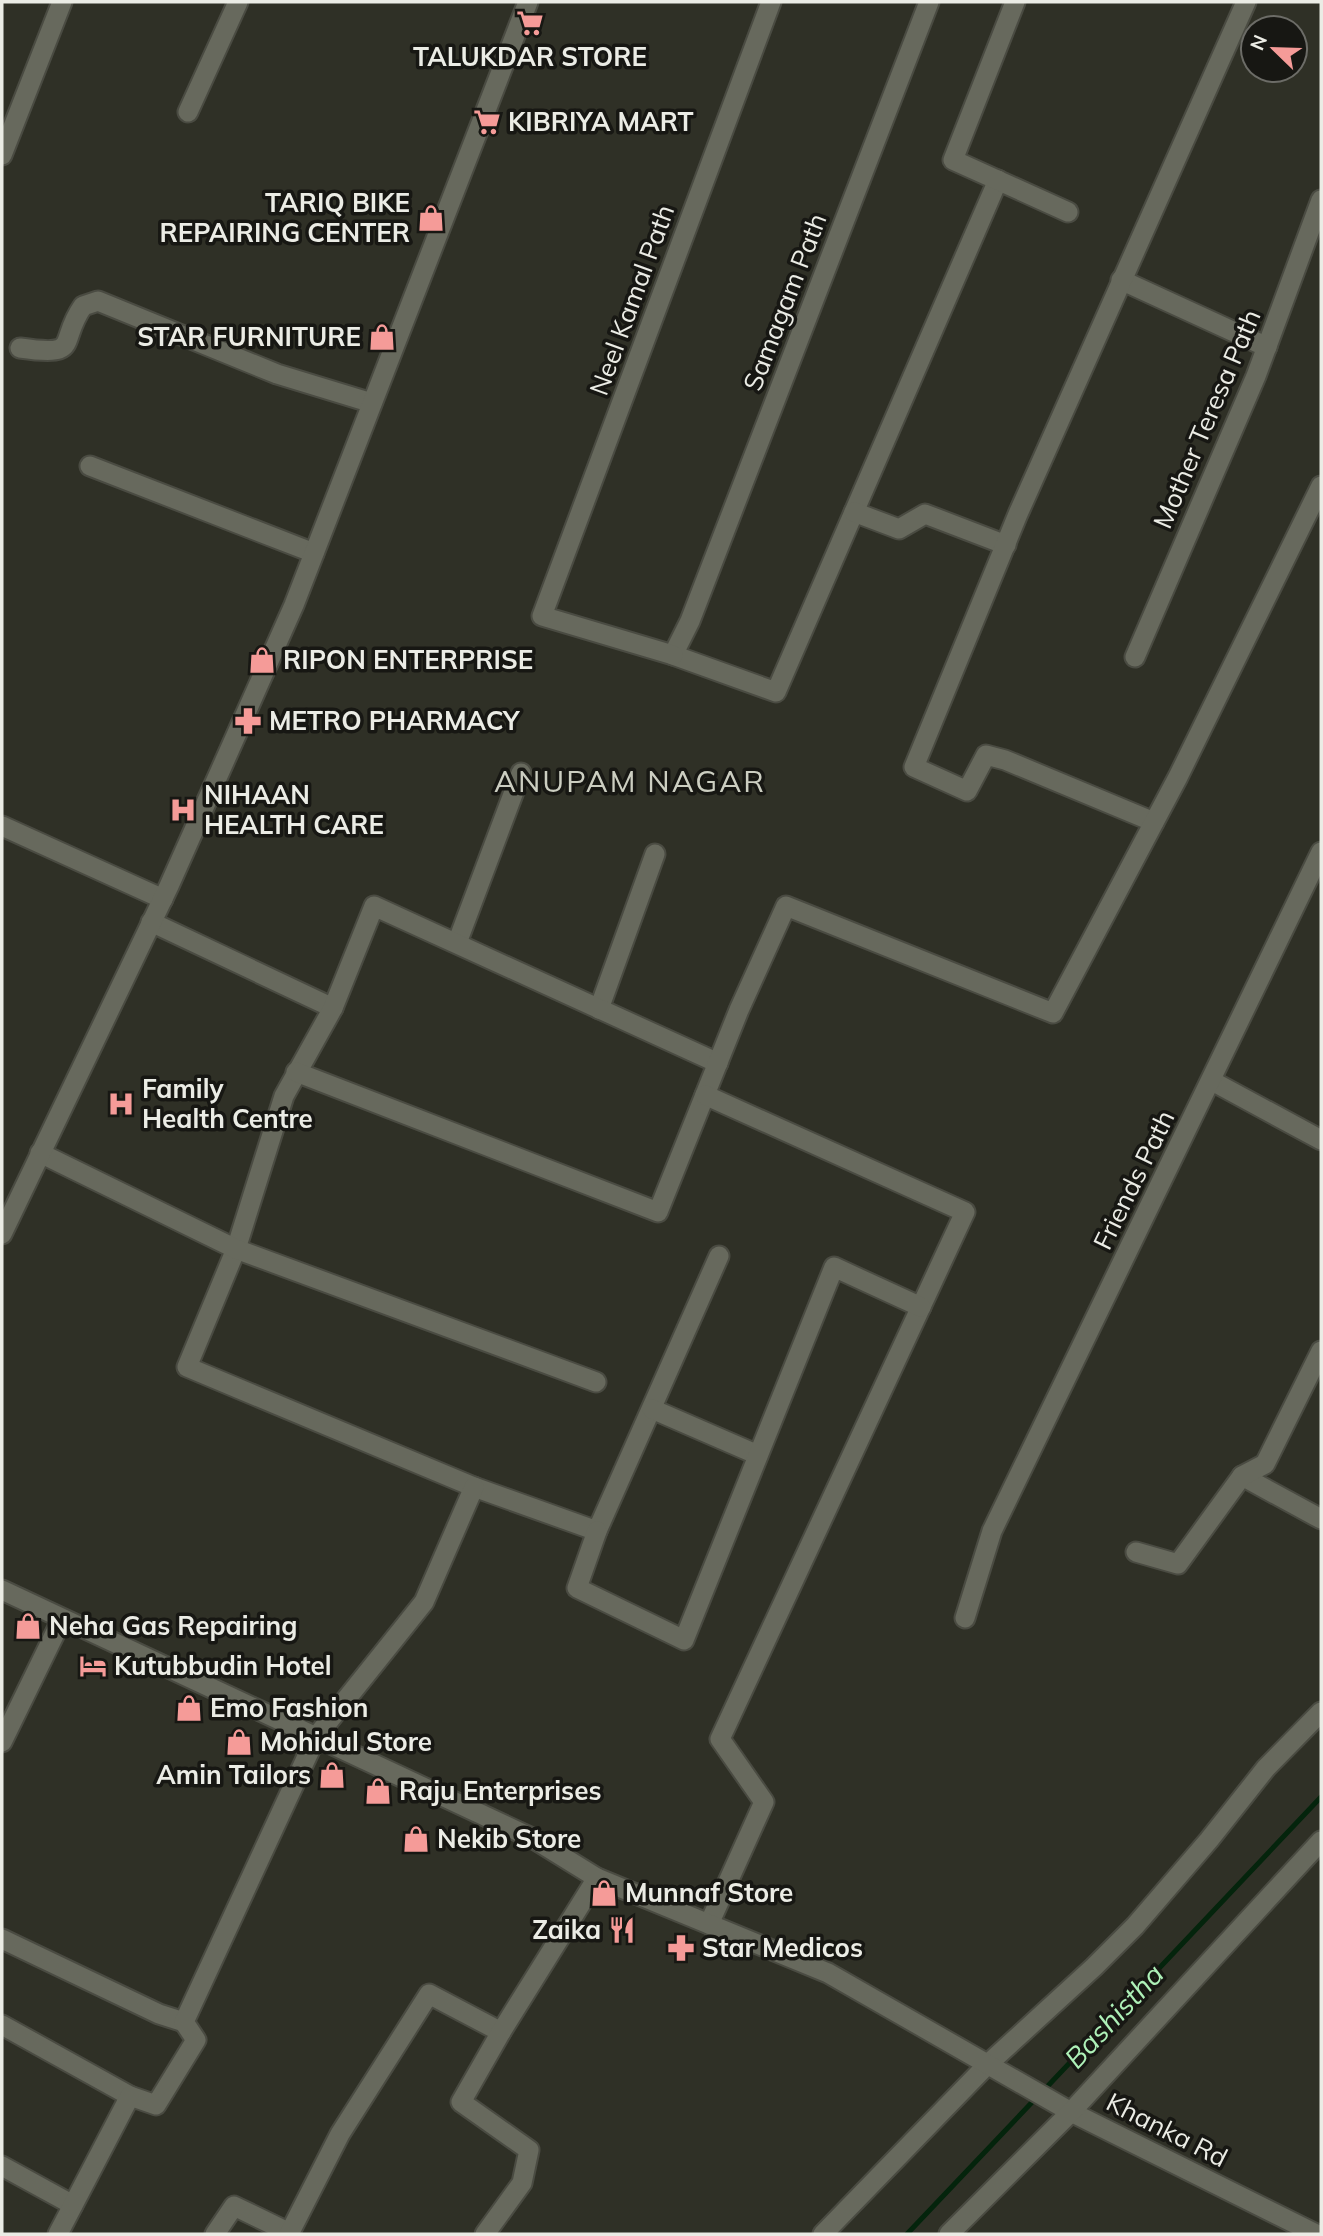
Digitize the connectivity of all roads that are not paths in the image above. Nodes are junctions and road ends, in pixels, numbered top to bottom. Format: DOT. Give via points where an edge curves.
graph roads {
  1 [pos="62,2"];
  2 [pos="238,2"];
  3 [pos="528,2"];
  4 [pos="771,2"];
  5 [pos="929,2"];
  6 [pos="1015,2"];
  7 [pos="1246,2"];
  8 [pos="188,112"];
  9 [pos="2,155"];
  10 [pos="998,180"];
  11 [pos="1321,200"];
  12 [pos="1068,212"];
  13 [pos="1121,280"];
  14 [pos="1267,347"];
  15 [pos="20,348"];
  16 [pos="372,403"];
  17 [pos="90,466"];
  18 [pos="1321,486"];
  19 [pos="854,512"];
  20 [pos="1006,545"];
  21 [pos="314,553"];
  22 [pos="673,655"];
  23 [pos="1135,657"];
  24 [pos="521,773"];
  25 [pos="1154,822"];
  26 [pos="2,826"];
  27 [pos="1321,852"];
  28 [pos="655,854"];
  29 [pos="163,899"];
  30 [pos="151,922"];
  31 [pos="457,943"];
  32 [pos="333,1008"];
  33 [pos="599,1009"];
  34 [pos="718,1063"];
  35 [pos="296,1072"];
  36 [pos="1212,1081"];
  37 [pos="705,1095"];
  38 [pos="1321,1140"];
  39 [pos="40,1153"];
  40 [pos="2,1234"];
  41 [pos="236,1249"];
  42 [pos="719,1256"];
  43 [pos="921,1307"];
  44 [pos="1321,1351"];
  45 [pos="596,1382"];
  46 [pos="652,1409"];
  47 [pos="758,1455"];
  48 [pos="1242,1476"];
  49 [pos="474,1487"];
  50 [pos="1321,1519"];
  51 [pos="597,1531"];
  52 [pos="1136,1552"];
  53 [pos="2,1590"];
  54 [pos="965,1618"];
  55 [pos="62,1619"];
  56 [pos="1321,1712"];
  57 [pos="316,1737"];
  58 [pos="2,1742"];
  59 [pos="1321,1841"];
  60 [pos="597,1878"];
  61 [pos="709,1924"];
  62 [pos="2,1939"];
  63 [pos="184,2022"];
  64 [pos="2,2025"];
  65 [pos="501,2032"];
  66 [pos="993,2066"];
  67 [pos="130,2096"];
  68 [pos="1067,2109"];
  69 [pos="2,2166"];
  70 [pos="73,2205"];
  71 [pos="58,2234"];
  72 [pos="215,2234"];
  73 [pos="290,2234"];
  74 [pos="485,2234"];
  75 [pos="823,2234"];
  76 [pos="949,2234"];
  77 [pos="1316,2234"];
  1 -- 9 [label="street"];
  2 -- 8 [label="street"];
  3 -- 16 [label="street"];
  4 -- 22 [label="street, Neel Kamal Path" via="542,616"];
  5 -- 22 [label="street, Samagam Path"];
  6 -- 10 [label="street" via="953,160"];
  7 -- 13 [label="street"];
  10 -- 12 [label="street"];
  10 -- 19 [label="street"];
  11 -- 14 [label="street, Mother Teresa Path"];
  13 -- 14 [label="street"];
  13 -- 20 [label="street"];
  14 -- 23 [label="street, Mother Teresa Path"];
  15 -- 16 [label="street" via="58,351 68,342 83,306 98,301 277,374"];
  16 -- 21 [label="street"];
  17 -- 21 [label="street"];
  18 -- 25 [label="street"];
  19 -- 20 [label="street" via="899,529 925,514"];
  19 -- 22 [label="street" via="776,692"];
  20 -- 25 [label="street" via="914,767 967,791 986,755"];
  21 -- 29 [label="street"];
  24 -- 31 [label="street"];
  25 -- 34 [label="street" via="1053,1013 786,906"];
  26 -- 29 [label="street"];
  27 -- 36 [label="street, Friends Path"];
  28 -- 33 [label="street"];
  29 -- 30 [label="street"];
  30 -- 32 [label="street"];
  30 -- 39 [label="street"];
  31 -- 32 [label="street" via="373,906"];
  31 -- 33 [label="street"];
  32 -- 35 [label="street"];
  33 -- 34 [label="street"];
  34 -- 37 [label="street"];
  35 -- 37 [label="street" via="658,1212"];
  35 -- 41 [label="street" via="284,1096"];
  36 -- 38 [label="street"];
  36 -- 54 [label="street, Friends Path" via="992,1531"];
  37 -- 43 [label="street" via="965,1212"];
  39 -- 40 [label="street"];
  39 -- 41 [label="street"];
  41 -- 45 [label="street"];
  41 -- 49 [label="street" via="187,1367"];
  42 -- 46 [label="street"];
  43 -- 47 [label="street" via="834,1267"];
  43 -- 61 [label="street" via="720,1739 764,1802"];
  44 -- 48 [label="street" via="1265,1464"];
  46 -- 47 [label="street"];
  46 -- 51 [label="street"];
  47 -- 51 [label="street" via="684,1640 577,1588"];
  48 -- 50 [label="street"];
  48 -- 52 [label="street" via="1178,1564"];
  49 -- 51 [label="street"];
  49 -- 57 [label="street" via="424,1602"];
  53 -- 55 [label="street, Khanka Rd"];
  55 -- 57 [label="street, Khanka Rd"];
  55 -- 58 [label="street"];
  56 -- 66 [label="street" via="1266,1768 1135,1926"];
  57 -- 60 [label="street, Khanka Rd" via="534,1839"];
  57 -- 63 [label="street"];
  59 -- 68 [label="street"];
  60 -- 61 [label="street, Khanka Rd"];
  60 -- 65 [label="street"];
  61 -- 66 [label="street, Khanka Rd" via="828,1973"];
  62 -- 63 [label="street"];
  63 -- 67 [label="street" via="196,2040 156,2105"];
  64 -- 67 [label="street"];
  65 -- 73 [label="street" via="429,1994 340,2134"];
  65 -- 74 [label="street" via="461,2102 529,2150 522,2183"];
  66 -- 68 [label="street, Khanka Rd"];
  66 -- 75 [label="street"];
  67 -- 70 [label="street"];
  68 -- 76 [label="street"];
  68 -- 77 [label="street, Khanka Rd"];
  69 -- 70 [label="street"];
  70 -- 71 [label="street"];
  72 -- 73 [label="street" via="234,2206"];
}
